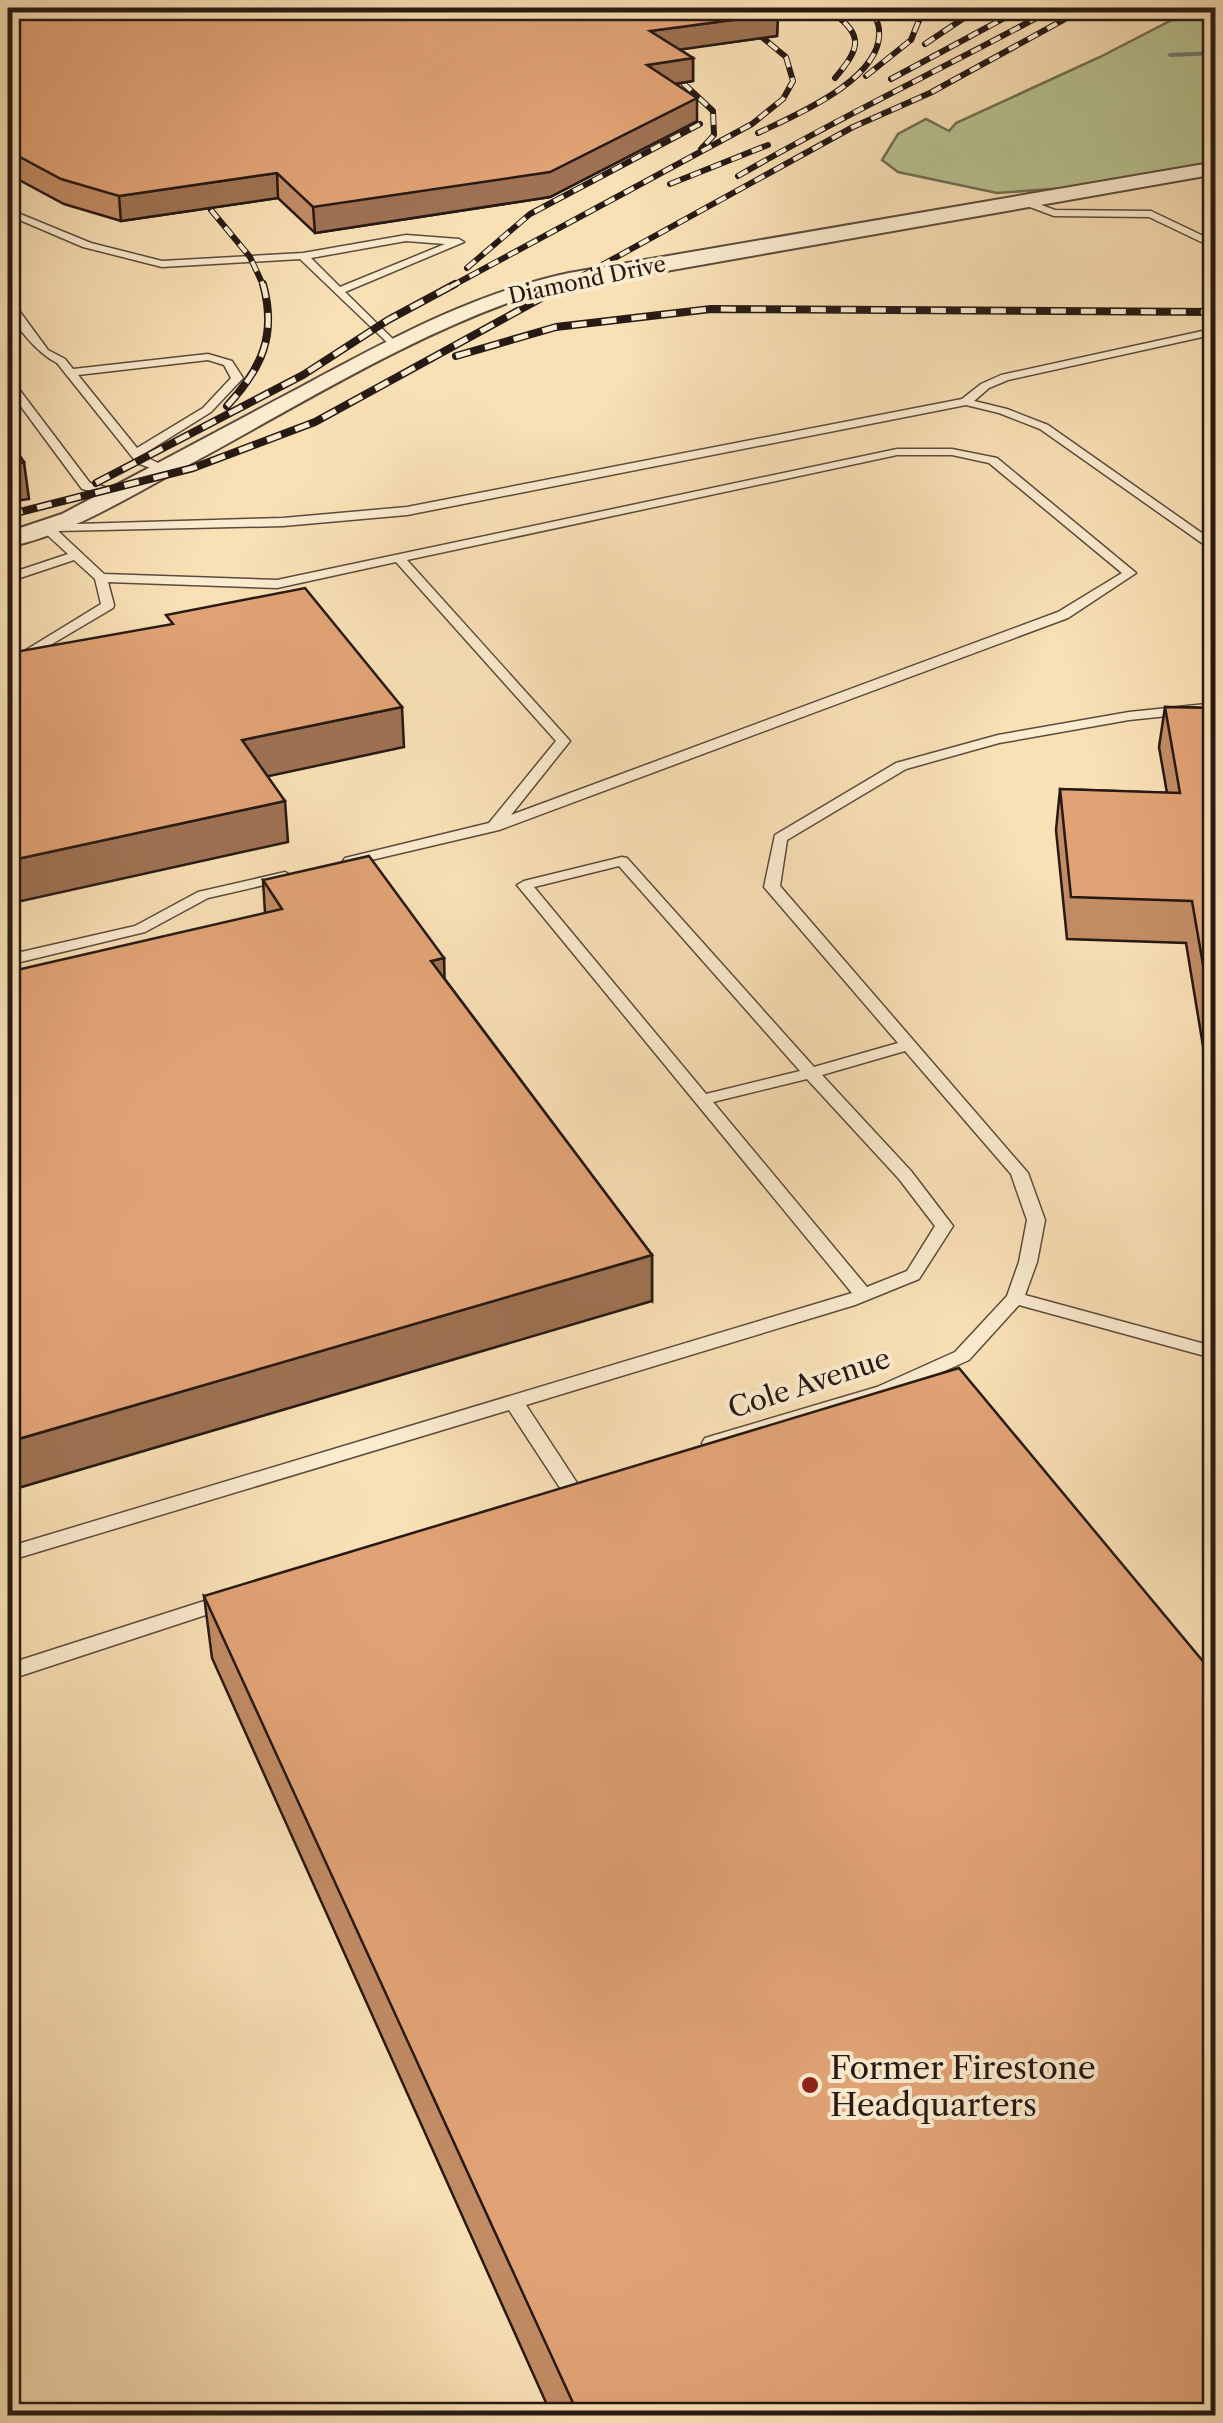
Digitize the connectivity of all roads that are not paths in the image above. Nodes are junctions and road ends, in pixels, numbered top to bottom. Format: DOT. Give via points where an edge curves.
graph roads {
  1 [pos="1216,168"];
  2 [pos="1022,202"];
  3 [pos="8,212"];
  4 [pos="1216,246"];
  5 [pos="303,256"];
  6 [pos="338,291"];
  7 [pos="8,304"];
  8 [pos="1216,331"];
  9 [pos="394,346"];
  10 [pos="71,373"];
  11 [pos="8,382"];
  12 [pos="966,402"];
  13 [pos="135,454"];
  14 [pos="164,469"];
  15 [pos="116,494"];
  16 [pos="47,528"];
  17 [pos="8,540"];
  18 [pos="1216,549"];
  19 [pos="76,555"];
  20 [pos="398,557"];
  21 [pos="8,578"];
  22 [pos="101,578"];
  23 [pos="8,666"];
  24 [pos="1216,707"];
  25 [pos="493,827"];
  26 [pos="338,864"];
  27 [pos="300,872"];
  28 [pos="8,960"];
  29 [pos="909,1046"];
  30 [pos="811,1072"];
  31 [pos="702,1100"];
  32 [pos="864,1295"];
  33 [pos="1015,1298"];
  34 [pos="1216,1353"];
  35 [pos="514,1402"];
  36 [pos="699,1447"];
  37 [pos="571,1489"];
  38 [pos="8,1554"];
  39 [pos="252,1593"];
  40 [pos="8,1672"];
  1 -- 2 [label="street, Diamond Drive"];
  2 -- 4 [label="lane" via="1054,213 1151,214"];
  2 -- 9 [label="street, Diamond Drive" via="541,285 476,306"];
  3 -- 5 [label="lane" via="88,245 162,264"];
  5 -- 6 [label="lane"];
  5 -- 6 [label="lane" via="406,238 459,242"];
  6 -- 9 [label="lane"];
  7 -- 10 [label="lane" via="44,352"];
  8 -- 12 [label="lane" via="1005,377"];
  9 -- 14 [label="street, Diamond Drive"];
  10 -- 13 [label="lane"];
  10 -- 13 [label="lane" via="208,357 234,370 237,378 206,410"];
  11 -- 15 [label="lane" via="86,486"];
  12 -- 16 [label="lane" via="407,510 282,522"];
  12 -- 18 [label="lane" via="1044,427"];
  13 -- 14 [label="lane"];
  14 -- 15 [label="street, Diamond Drive"];
  15 -- 16 [label="street, Diamond Drive"];
  16 -- 17 [label="street, Diamond Drive"];
  16 -- 19 [label="lane"];
  19 -- 21 [label="lane"];
  19 -- 22 [label="lane"];
  20 -- 22 [label="lane" via="277,584"];
  20 -- 25 [label="lane" via="563,742"];
  20 -- 25 [label="lane" via="928,450 992,460 1130,573 1062,616"];
  22 -- 23 [label="lane" via="108,605"];
  24 -- 29 [label="lane, Cole Avenue" via="998,738 901,766 780,838 772,888"];
  25 -- 26 [label="lane"];
  27 -- 28 [label="lane" via="203,895 140,929"];
  29 -- 30 [label="lane"];
  29 -- 33 [label="lane, Cole Avenue" via="1019,1173 1036,1220"];
  30 -- 31 [label="lane"];
  30 -- 31 [label="lane" via="622,861 524,884"];
  30 -- 32 [label="lane" via="944,1226 913,1275"];
  31 -- 32 [label="lane"];
  32 -- 35 [label="lane"];
  33 -- 34 [label="lane"];
  33 -- 36 [label="lane, Cole Avenue" via="962,1356 884,1391"];
  35 -- 37 [label="lane"];
  35 -- 38 [label="lane"];
  39 -- 40 [label="lane"];
}
